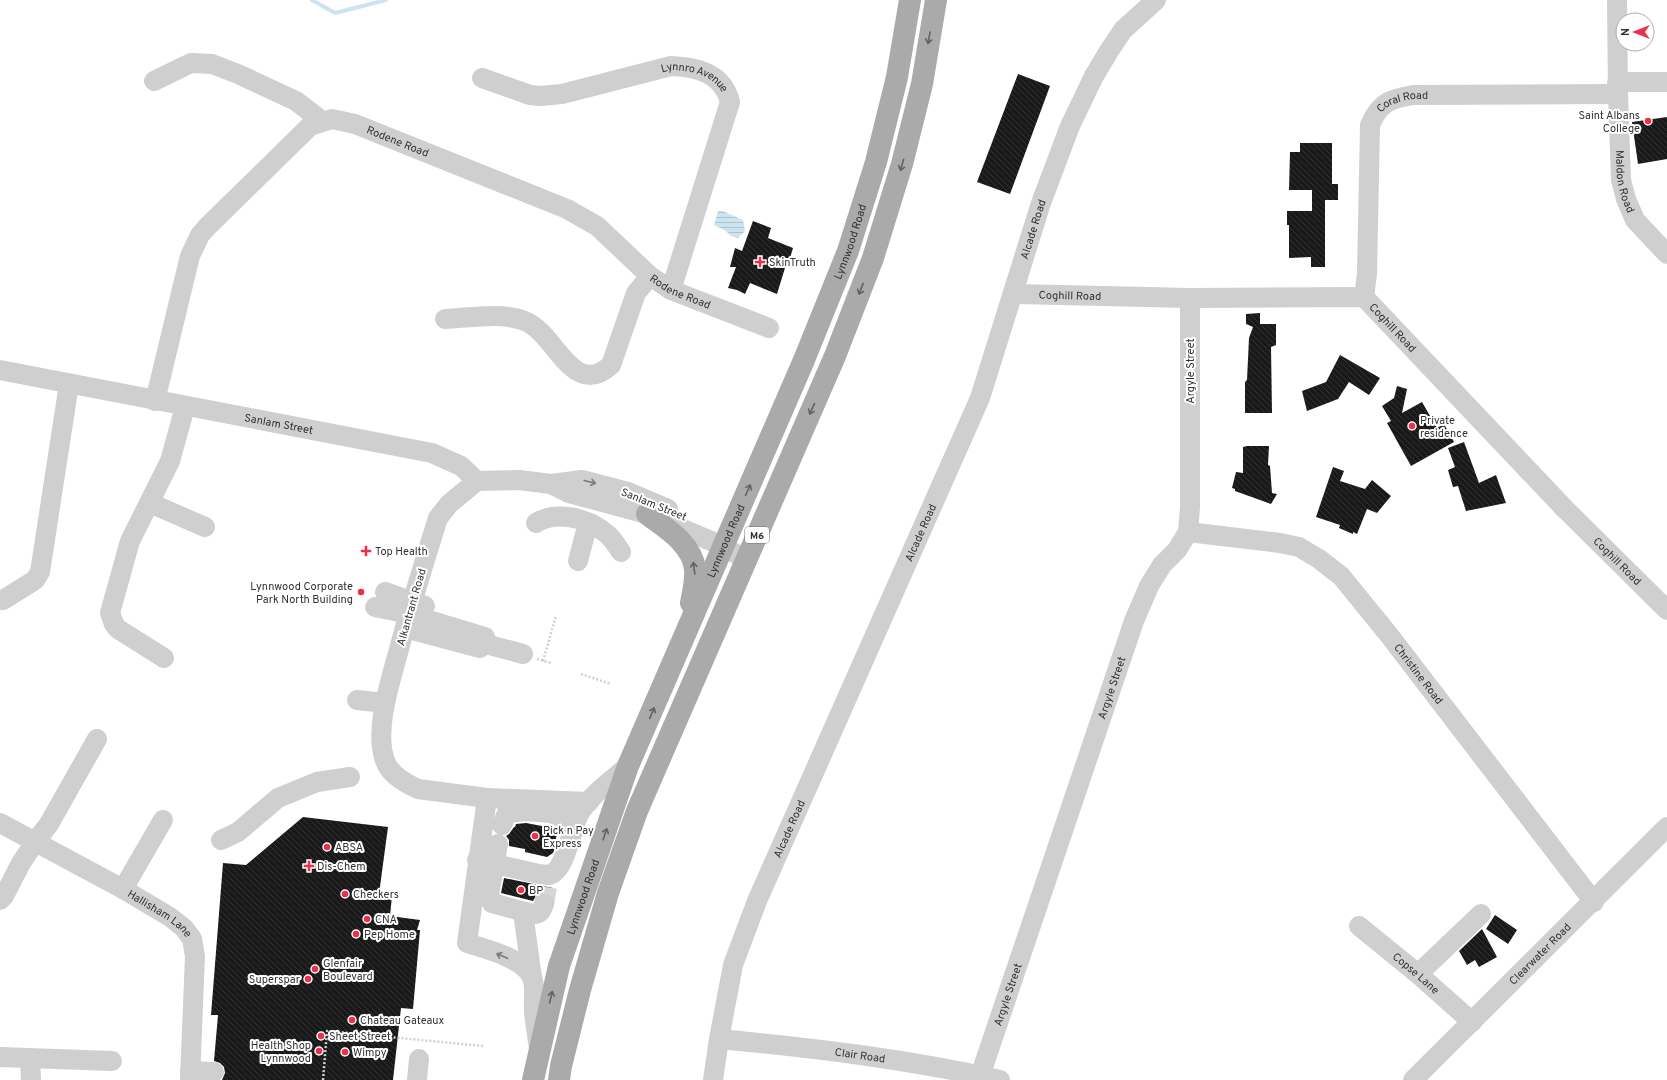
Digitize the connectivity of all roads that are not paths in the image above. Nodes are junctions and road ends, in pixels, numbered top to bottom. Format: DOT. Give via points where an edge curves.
graph roads {
  1 [pos="910,0"];
  2 [pos="936,0"];
  3 [pos="1156,0"];
  4 [pos="1617,0"];
  5 [pos="482,78"];
  6 [pos="154,81"];
  7 [pos="1667,82"];
  8 [pos="1618,88"];
  9 [pos="322,121"];
  10 [pos="1667,254"];
  11 [pos="650,276"];
  12 [pos="671,290"];
  13 [pos="1013,294"];
  14 [pos="1364,297"];
  15 [pos="1190,298"];
  16 [pos="445,319"];
  17 [pos="769,328"];
  18 [pos="0,370"];
  19 [pos="69,384"];
  20 [pos="155,401"];
  21 [pos="185,407"];
  22 [pos="477,481"];
  23 [pos="551,484"];
  24 [pos="150,503"];
  25 [pos="647,514"];
  26 [pos="536,523"];
  27 [pos="588,523"];
  28 [pos="205,527"];
  29 [pos="1188,532"];
  30 [pos="726,541"];
  31 [pos="621,552"];
  32 [pos="748,554"];
  33 [pos="578,560"];
  34 [pos="3,600"];
  35 [pos="380,600"];
  36 [pos="1667,610"];
  37 [pos="409,614"];
  38 [pos="449,627"];
  39 [pos="685,634"];
  40 [pos="523,654"];
  41 [pos="164,658"];
  42 [pos="357,700"];
  43 [pos="385,703"];
  44 [pos="97,739"];
  45 [pos="628,766"];
  46 [pos="350,777"];
  47 [pos="487,798"];
  48 [pos="589,802"];
  49 [pos="163,820"];
  50 [pos="0,823"];
  51 [pos="575,824"];
  52 [pos="502,825"];
  53 [pos="1667,827"];
  54 [pos="221,840"];
  55 [pos="35,842"];
  56 [pos="498,844"];
  57 [pos="486,862"];
  58 [pos="546,888"];
  59 [pos="124,889"];
  60 [pos="0,900"];
  61 [pos="1594,902"];
  62 [pos="523,912"];
  63 [pos="1481,914"];
  64 [pos="1359,926"];
  65 [pos="1418,974"];
  66 [pos="532,978"];
  67 [pos="1472,1022"];
  68 [pos="719,1039"];
  69 [pos="539,1048"];
  70 [pos="0,1058"];
  71 [pos="418,1059"];
  72 [pos="30,1060"];
  73 [pos="112,1061"];
  74 [pos="214,1072"];
  75 [pos="190,1076"];
  76 [pos="980,1076"];
  77 [pos="31,1080"];
  78 [pos="417,1080"];
  79 [pos="533,1080"];
  80 [pos="559,1080"];
  81 [pos="713,1080"];
  82 [pos="1000,1080"];
  83 [pos="1413,1080"];
  30 -- 1 [label="main road, Lynnwood Road / M6, one-way" via="848,252 876,162 897,78"];
  2 -- 32 [label="main road, Lynnwood Road / M6, one-way" via="922,84 904,157 873,258 835,356"];
  3 -- 13 [label="street, Alcade Road" via="1123,30 1094,76 1070,126 1041,203"];
  4 -- 8 [label="street, Maldon Road"];
  5 -- 12 [label="street, Lynnro Avenue" via="530,94 549,95 562,94 671,66 689,67 708,74 724,86 730,102"];
  6 -- 9 [label="street" via="191,63 212,64 296,101"];
  7 -- 8 [label="street, Coral Road"];
  8 -- 10 [label="street, Maldon Road" via="1621,180 1626,199 1635,220"];
  8 -- 14 [label="street, Coral Road" via="1413,95 1386,102 1376,111 1370,125 1367,274"];
  9 -- 11 [label="street, Rodene Road" via="332,119 355,124 567,209 597,226"];
  9 -- 20 [label="street" via="310,126 200,235 190,256"];
  11 -- 12 [label="street, Rodene Road"];
  11 -- 16 [label="street" via="636,293 611,365 598,373 587,375 568,366 542,332 522,320 502,317"];
  12 -- 17 [label="street, Rodene Road"];
  13 -- 15 [label="street, Coghill Road"];
  13 -- 68 [label="street, Alcade Road" via="980,398 757,901 733,965"];
  14 -- 15 [label="street, Coghill Road"];
  14 -- 36 [label="street, Coghill Road" via="1565,509"];
  15 -- 29 [label="street, Argyle Street"];
  18 -- 19 [label="street, Sanlam Street"];
  19 -- 20 [label="street, Sanlam Street"];
  19 -- 34 [label="street" via="41,568 35,580"];
  20 -- 21 [label="street, Sanlam Street"];
  21 -- 22 [label="street, Sanlam Street" via="432,453 460,466"];
  21 -- 24 [label="street" via="170,461"];
  22 -- 23 [label="street, Sanlam Street" via="519,480"];
  22 -- 37 [label="street, Alkantrant Road" via="449,504 438,518"];
  23 -- 25 [label="street, Sanlam Street" via="569,493"];
  23 -- 30 [label="street, Sanlam Street, one-way" via="582,480 628,492"];
  24 -- 28 [label="street"];
  24 -- 41 [label="street" via="130,541 110,613 118,629"];
  25 -- 30 [label="street, Sanlam Street"];
  39 -- 25 [label="main road, one-way" via="695,569 692,558 680,540"];
  26 -- 27 [label="street" via="544,518 556,516"];
  27 -- 31 [label="street" via="607,534"];
  27 -- 33 [label="street"];
  29 -- 61 [label="street, Christine Road" via="1299,547 1319,558 1341,576"];
  29 -- 76 [label="street, Argyle Street" via="1149,586 1134,620"];
  30 -- 32 [label="street, Sanlam Street"];
  30 -- 39 [label="main road, Lynnwood Road / M6"];
  32 -- 80 [label="main road, Lynnwood Road / M6" via="637,811 608,893 580,990"];
  35 -- 37 [label="street"];
  37 -- 38 [label="street"];
  37 -- 38 [label="street"];
  37 -- 43 [label="street, Alkantrant Road"];
  38 -- 40 [label="street" via="482,643"];
  45 -- 39 [label="main road, Lynnwood Road / M6, one-way"];
  42 -- 43 [label="street"];
  43 -- 47 [label="street, Alkantrant Road" via="381,742 386,764 393,772 408,785 418,789"];
  44 -- 55 [label="street" via="49,824"];
  45 -- 48 [label="street"];
  69 -- 45 [label="main road, Lynnwood Road / M6, one-way" via="559,966"];
  46 -- 54 [label="street" via="317,782 278,798 238,832"];
  47 -- 48 [label="street, Alkantrant Road"];
  47 -- 57 [label="street"];
  48 -- 51 [label="street"];
  49 -- 59 [label="street"];
  50 -- 55 [label="street, Hallisham Lane"];
  51 -- 52 [label="street" via="551,814 526,811 507,813"];
  51 -- 58 [label="street" via="568,851"];
  53 -- 61 [label="street, Clearwater Road"];
  55 -- 59 [label="street, Hallisham Lane"];
  55 -- 60 [label="street"];
  56 -- 57 [label="street"];
  57 -- 58 [label="street" via="539,874"];
  57 -- 62 [label="street" via="492,902"];
  66 -- 57 [label="street, one-way" via="526,969 516,962 467,943"];
  58 -- 62 [label="street" via="542,911 538,914"];
  59 -- 75 [label="street, Hallisham Lane" via="170,917 184,928 192,939 195,956"];
  61 -- 67 [label="street, Clearwater Road"];
  62 -- 66 [label="street"];
  63 -- 65 [label="street"];
  64 -- 65 [label="street, Copse Lane"];
  65 -- 67 [label="street, Copse Lane"];
  66 -- 69 [label="street"];
  67 -- 83 [label="street, Clearwater Road"];
  68 -- 76 [label="street, Clair Road" via="916,1062"];
  68 -- 81 [label="street, Alcade Road"];
  69 -- 79 [label="main road, Lynnwood Road / M6"];
  70 -- 72 [label="street"];
  71 -- 78 [label="street"];
  72 -- 73 [label="street"];
  72 -- 77 [label="street"];
  74 -- 75 [label="street"];
  76 -- 82 [label="street, Clair Road"];
}
